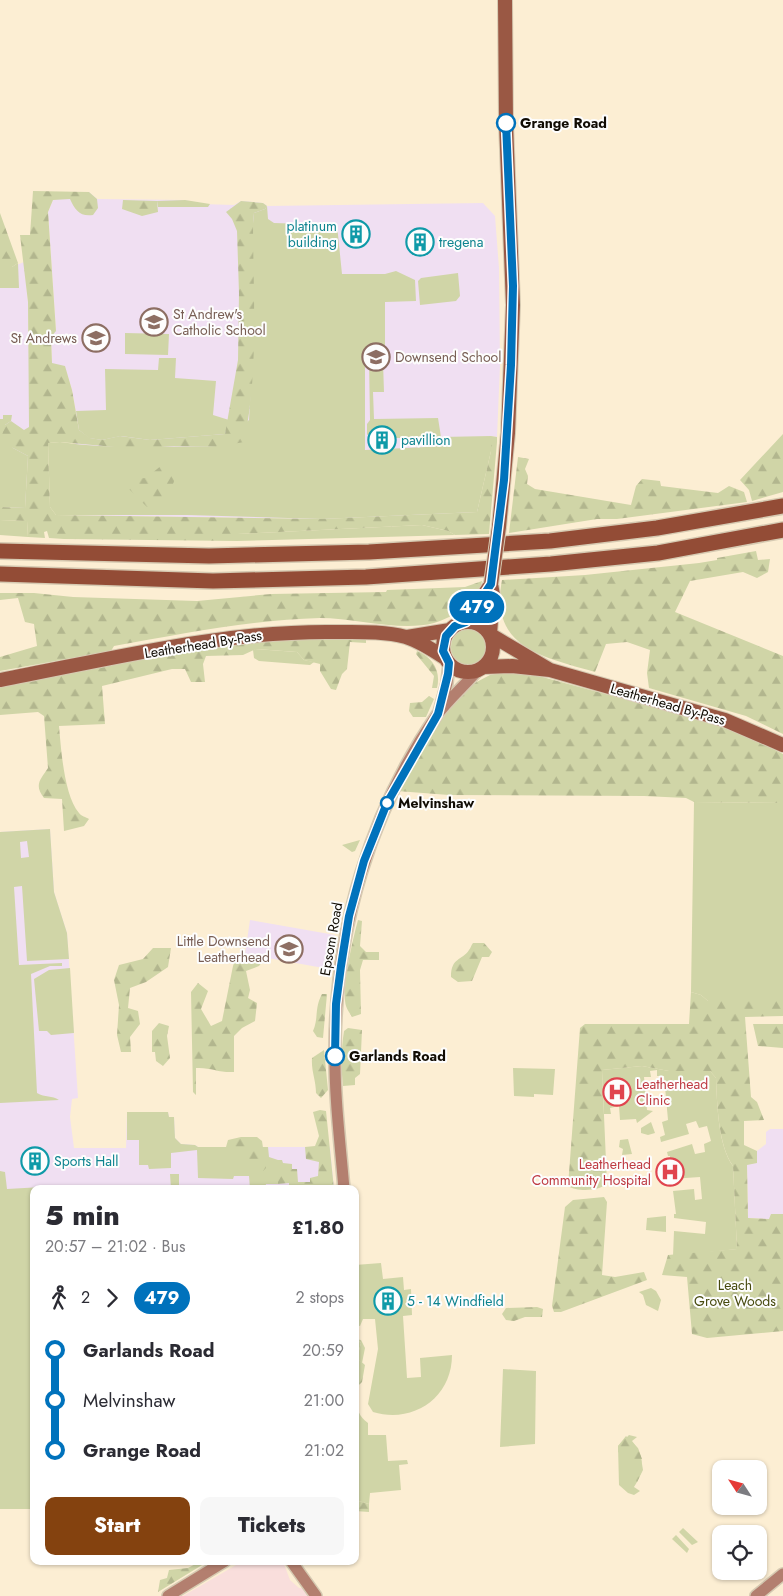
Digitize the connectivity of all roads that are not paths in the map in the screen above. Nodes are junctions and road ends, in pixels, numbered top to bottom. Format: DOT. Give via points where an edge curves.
graph roads {
  1 [pos="505,0"];
  2 [pos="783,506"];
  3 [pos="783,530"];
  4 [pos="0,552"];
  5 [pos="0,574"];
  6 [pos="30,576"];
  7 [pos="0,583"];
  8 [pos="491,584"];
  9 [pos="466,622"];
  10 [pos="450,630"];
  11 [pos="490,635"];
  12 [pos="407,637"];
  13 [pos="447,661"];
  14 [pos="481,669"];
  15 [pos="550,670"];
  16 [pos="0,680"];
  17 [pos="438,714"];
  18 [pos="783,745"];
  19 [pos="344,1185"];
  20 [pos="218,1565"];
  21 [pos="294,1565"];
  22 [pos="783,1574"];
  23 [pos="168,1596"];
  24 [pos="316,1596"];
  25 [pos="756,1596"];
  1 -- 8 [label="highway, bridge" via="513,305 508,434"];
  2 -- 4 [label="highway" via="657,528 550,541 369,552 199,556"];
  3 -- 6 [label="highway" via="639,555 366,577 213,581"];
  5 -- 6 [label="highway"];
  6 -- 7 [label="highway"];
  8 -- 9 [label="highway"];
  8 -- 11 [label="highway"];
  9 -- 10 [label="highway"];
  9 -- 11 [label="highway" via="480,624"];
  10 -- 12 [label="highway, Leatherhead By-Pass"];
  10 -- 13 [label="highway" via="443,643"];
  11 -- 14 [label="highway" via="493,652"];
  11 -- 15 [label="highway, Leatherhead By-Pass"];
  12 -- 13 [label="highway, Leatherhead By-Pass"];
  12 -- 16 [label="highway, Leatherhead By-Pass" via="367,632 247,636"];
  13 -- 14 [label="highway" via="462,672"];
  13 -- 17 [label="main road, Epsom Road" via="447,683"];
  14 -- 15 [label="highway, Leatherhead By-Pass" via="512,666"];
  14 -- 17 [label="main road, Epsom Road"];
  15 -- 18 [label="highway, Leatherhead By-Pass" via="726,720"];
  17 -- 19 [label="main road, Epsom Road" via="398,781 378,824 364,861 348,922 338,986 335,1045 336,1104"];
  20 -- 23 [label="main road"];
  21 -- 24 [label="main road"];
  22 -- 25 [label="main road"];
}
